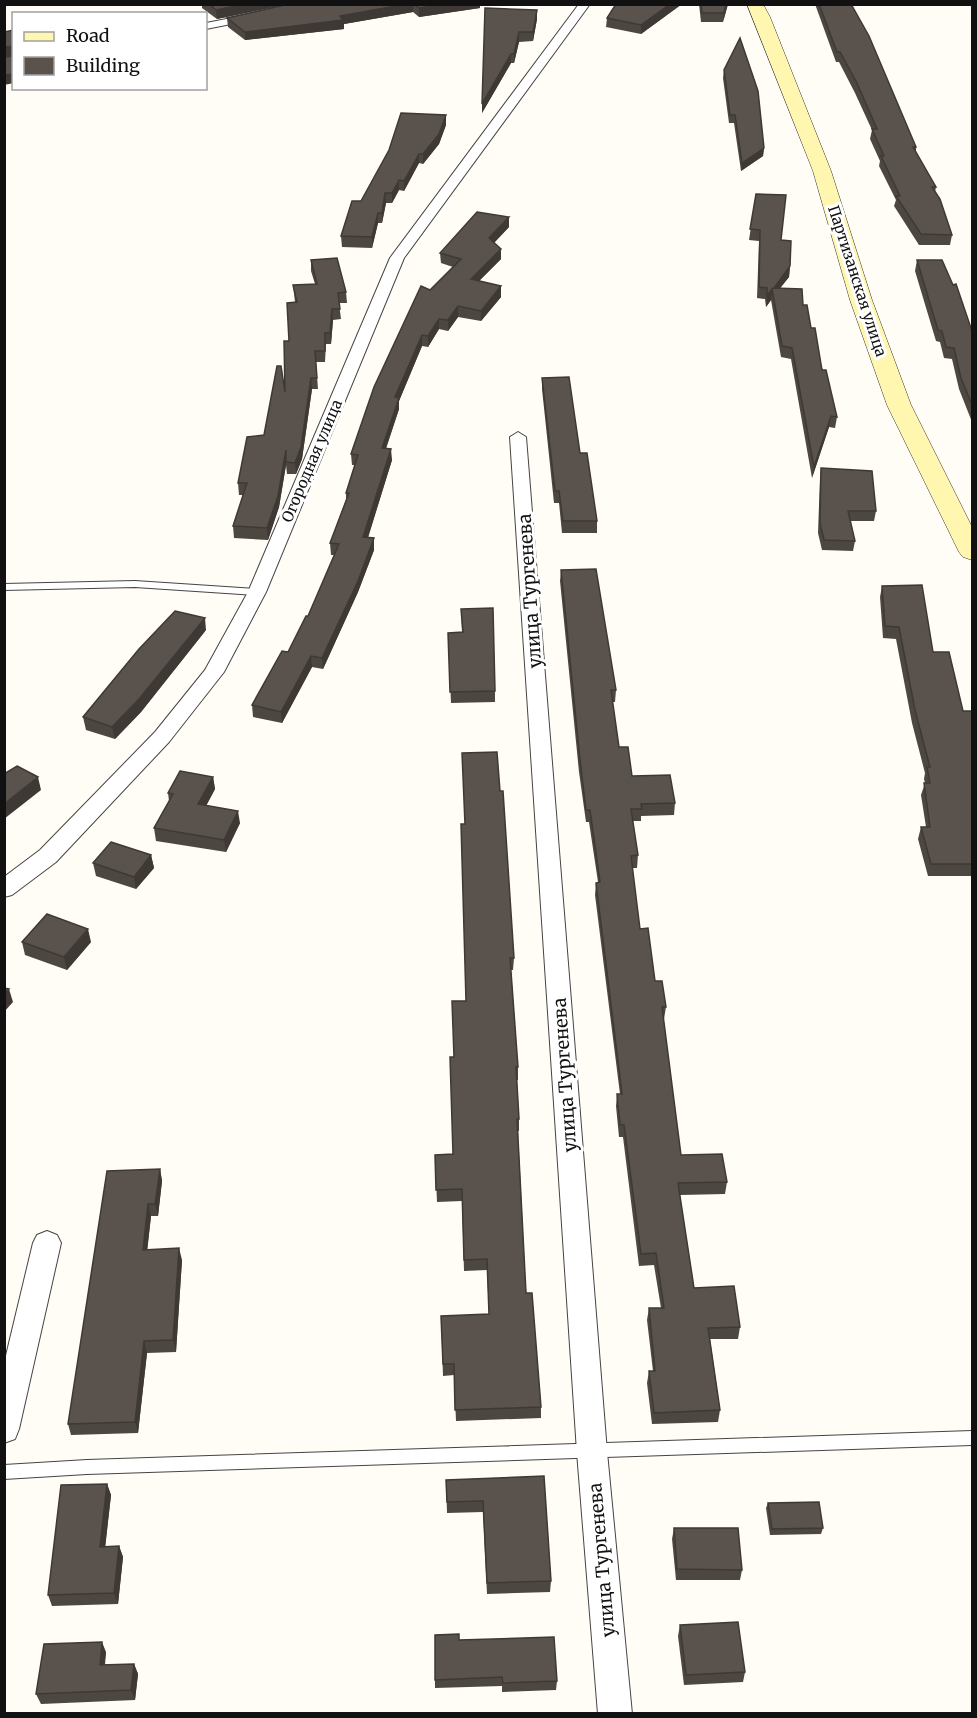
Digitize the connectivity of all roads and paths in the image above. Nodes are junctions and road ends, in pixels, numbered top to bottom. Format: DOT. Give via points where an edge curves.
graph roads {
  1 [pos="585,4"];
  2 [pos="755,4"];
  3 [pos="264,15"];
  4 [pos="207,26"];
  5 [pos="519,437"];
  6 [pos="972,552"];
  7 [pos="4,587"];
  8 [pos="257,592"];
  9 [pos="4,889"];
  10 [pos="47,1242"];
  11 [pos="4,1429"];
  12 [pos="972,1438"];
  13 [pos="592,1452"];
  14 [pos="4,1472"];
  15 [pos="615,1713"];
  1 -- 8 [label="street, Огородная улица" via="397,258"];
  2 -- 6 [label="street, Партизанская улица" via="822,171 861,300 900,405"];
  3 -- 4 [label="street"];
  5 -- 13 [label="street, улица Тургенева"];
  7 -- 8 [label="lane" via="135,584"];
  8 -- 9 [label="street, Огородная улица" via="214,672 162,737 48,856"];
  10 -- 11 [label="street"];
  12 -- 13 [label="lane"];
  13 -- 14 [label="lane"];
  13 -- 15 [label="street, улица Тургенева"];
}
